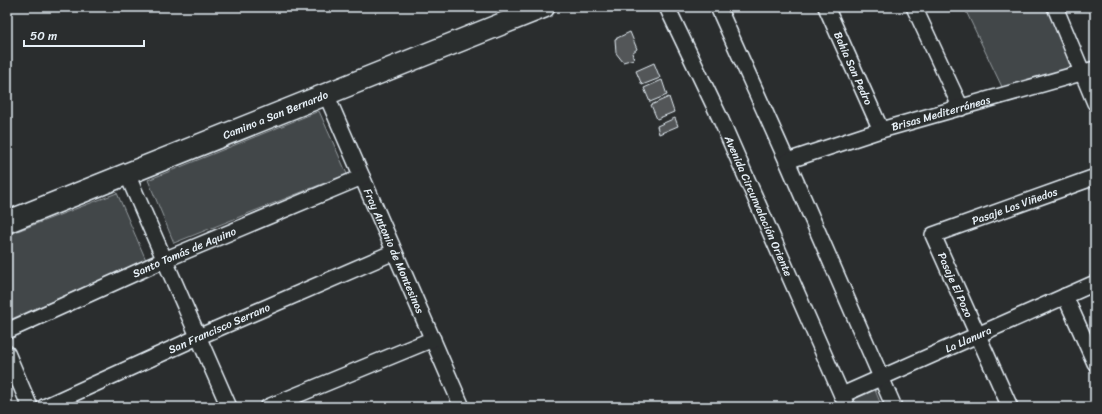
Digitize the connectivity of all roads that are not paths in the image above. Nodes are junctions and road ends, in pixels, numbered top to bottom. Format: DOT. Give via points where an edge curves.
graph roads {
  1 [pos="544,7"];
  2 [pos="666,7"];
  3 [pos="718,7"];
  4 [pos="826,7"];
  5 [pos="914,7"];
  6 [pos="1055,7"];
  7 [pos="1089,71"];
  8 [pos="326,94"];
  9 [pos="1095,103"];
  10 [pos="962,108"];
  11 [pos="881,130"];
  12 [pos="787,161"];
  13 [pos="126,174"];
  14 [pos="362,177"];
  15 [pos="1095,177"];
  16 [pos="7,222"];
  17 [pos="933,235"];
  18 [pos="394,252"];
  19 [pos="164,260"];
  20 [pos="1095,283"];
  21 [pos="1065,296"];
  22 [pos="7,331"];
  23 [pos="978,335"];
  24 [pos="198,337"];
  25 [pos="433,339"];
  26 [pos="7,353"];
  27 [pos="1095,363"];
  28 [pos="881,378"];
  29 [pos="844,401"];
  30 [pos="30,407"];
  31 [pos="44,407"];
  32 [pos="229,407"];
  33 [pos="268,407"];
  34 [pos="462,407"];
  35 [pos="894,407"];
  36 [pos="1010,407"];
  1 -- 8 [label="street, Camino a San Bernardo"];
  2 -- 29 [label="street, Avenida Circunvalación Oriente" via="721,120"];
  3 -- 12 [label="street"];
  4 -- 11 [label="street, Bahia San Pedro"];
  5 -- 10 [label="street"];
  6 -- 7 [label="street"];
  7 -- 9 [label="street"];
  7 -- 10 [label="street, Brisas Mediterráneas"];
  8 -- 13 [label="street, Camino a San Bernardo"];
  8 -- 14 [label="street, Fray Antonio de Montesinos"];
  10 -- 11 [label="street, Brisas Mediterráneas"];
  11 -- 12 [label="street, Brisas Mediterráneas"];
  12 -- 28 [label="street"];
  13 -- 16 [label="street, Camino a San Bernardo"];
  13 -- 19 [label="street"];
  14 -- 18 [label="street, Fray Antonio de Montesinos"];
  14 -- 19 [label="street, Santo Tomás de Aquino"];
  15 -- 17 [label="street, Pasaje Los Viñedos"];
  17 -- 23 [label="street, Pasaje El Pozo"];
  18 -- 24 [label="street, San Francisco Serrano"];
  18 -- 25 [label="street, Fray Antonio de Montesinos"];
  19 -- 22 [label="street, Santo Tomás de Aquino"];
  19 -- 24 [label="street"];
  20 -- 21 [label="street, La Llanura"];
  21 -- 23 [label="street, La Llanura"];
  21 -- 27 [label="street"];
  23 -- 28 [label="street, La Llanura"];
  23 -- 36 [label="street, Pasaje El Pozo"];
  24 -- 31 [label="street, San Francisco Serrano"];
  24 -- 32 [label="street"];
  25 -- 33 [label="street"];
  25 -- 34 [label="street, Fray Antonio de Montesinos"];
  26 -- 30 [label="street"];
  28 -- 29 [label="street, La Llanura"];
  28 -- 35 [label="street"];
}
